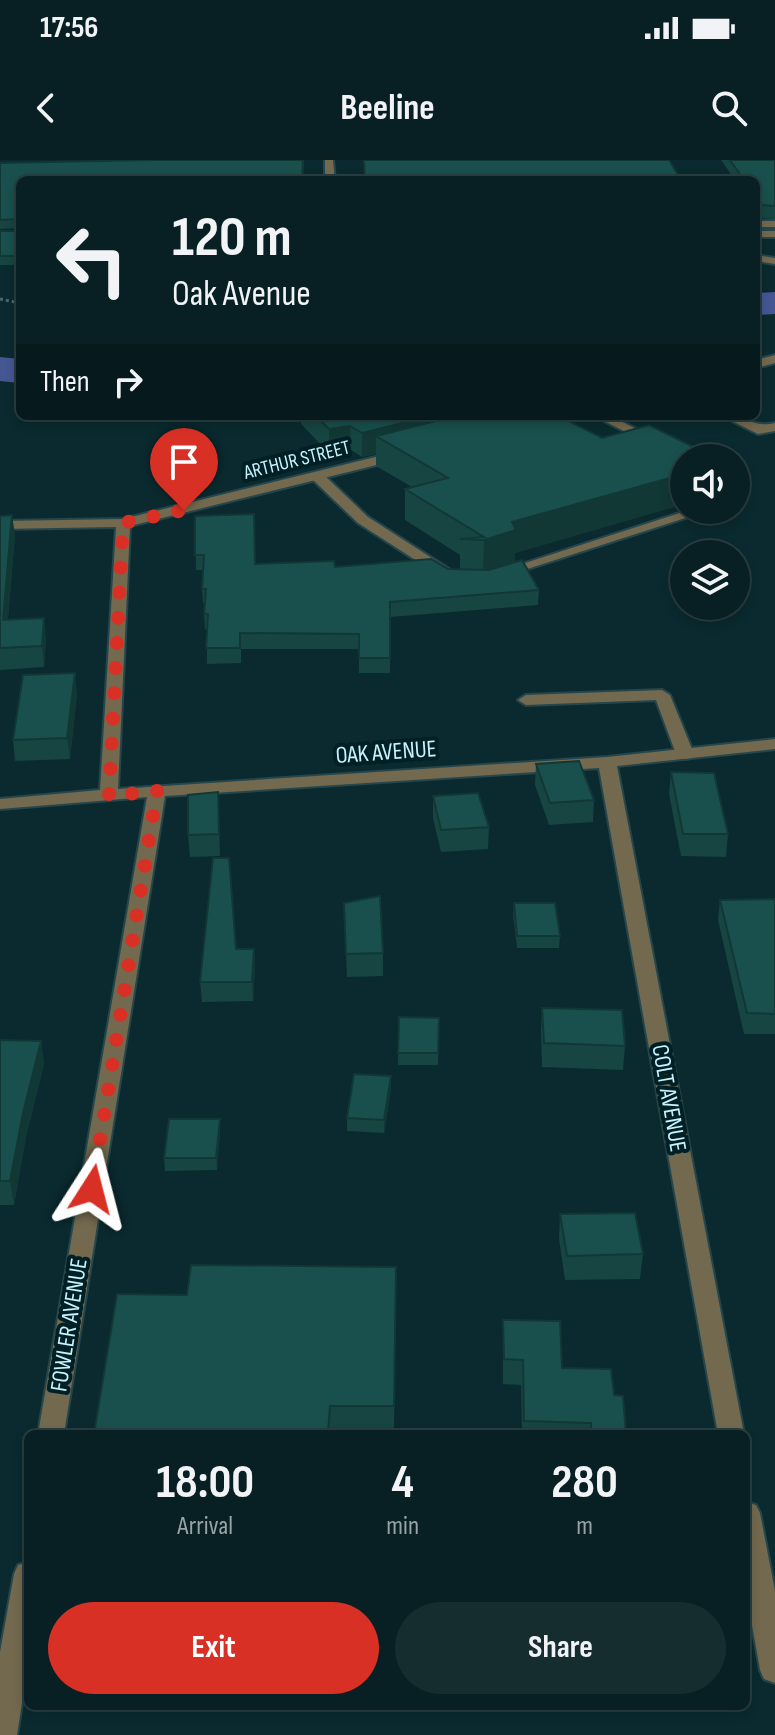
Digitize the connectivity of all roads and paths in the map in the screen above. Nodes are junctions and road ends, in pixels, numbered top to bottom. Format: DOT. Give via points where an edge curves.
graph roads {
  1 [pos="608,420"];
  2 [pos="737,420"];
  3 [pos="775,427"];
  4 [pos="670,449"];
  5 [pos="420,450"];
  6 [pos="317,476"];
  7 [pos="670,520"];
  8 [pos="123,523"];
  9 [pos="0,525"];
  10 [pos="526,700"];
  11 [pos="775,744"];
  12 [pos="685,754"];
  13 [pos="607,762"];
  14 [pos="157,791"];
  15 [pos="109,796"];
  16 [pos="0,804"];
  17 [pos="52,1430"];
  18 [pos="730,1430"];
  19 [pos="750,1535"];
  20 [pos="24,1598"];
  21 [pos="775,1670"];
  22 [pos="1,1735"];
  1 -- 4 [label="street"];
  2 -- 3 [label="street" via="763,431"];
  5 -- 6 [label="street, ARTHUR STREET"];
  6 -- 7 [label="street" via="363,520 453,578 476,579"];
  6 -- 8 [label="street, ARTHUR STREET"];
  8 -- 9 [label="street, ARTHUR STREET"];
  8 -- 15 [label="street"];
  10 -- 12 [label="street" via="662,695"];
  11 -- 12 [label="street, OAK AVENUE"];
  12 -- 13 [label="street, OAK AVENUE"];
  13 -- 14 [label="street, OAK AVENUE"];
  13 -- 18 [label="street, COLT AVENUE"];
  14 -- 15 [label="street, OAK AVENUE"];
  14 -- 17 [label="street, FOWLER AVENUE"];
  15 -- 16 [label="street, OAK AVENUE"];
  19 -- 21 [label="street"];
  20 -- 22 [label="street"];
}
